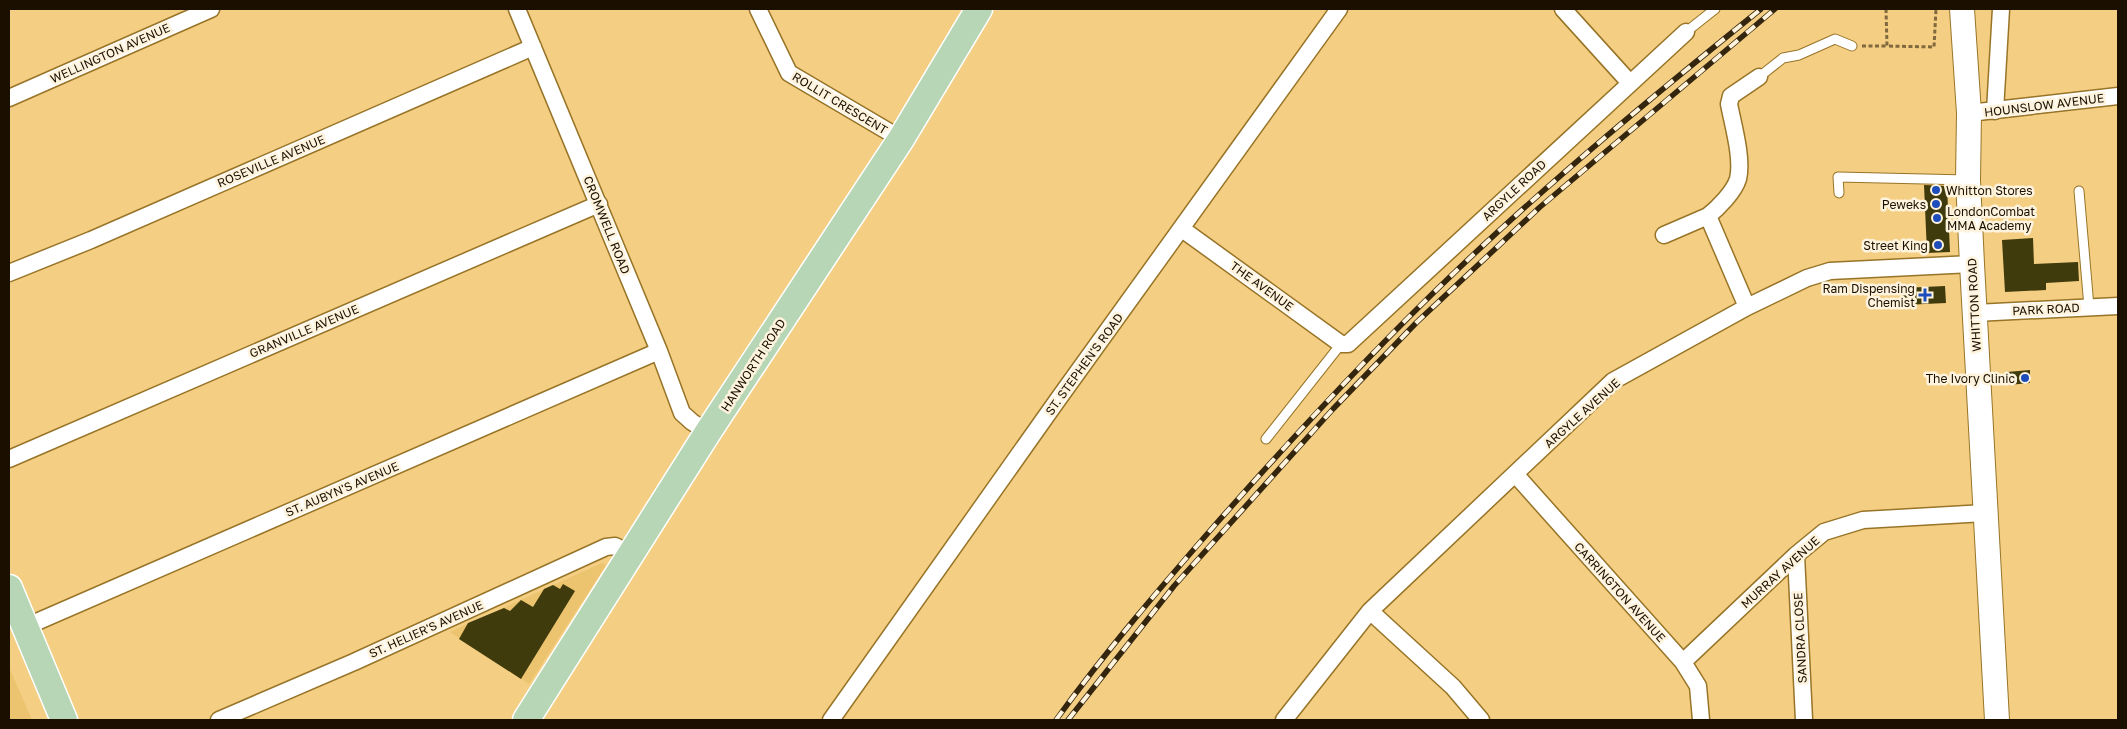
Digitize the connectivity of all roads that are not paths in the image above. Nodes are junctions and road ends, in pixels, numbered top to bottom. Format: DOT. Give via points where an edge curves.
graph roads {
  1 [pos="211,9"];
  2 [pos="517,9"];
  3 [pos="758,9"];
  4 [pos="979,9"];
  5 [pos="1339,9"];
  6 [pos="1563,9"];
  7 [pos="1715,9"];
  8 [pos="1962,9"];
  9 [pos="2000,9"];
  10 [pos="1686,32"];
  11 [pos="1852,46"];
  12 [pos="533,47"];
  13 [pos="1759,77"];
  14 [pos="1630,83"];
  15 [pos="2118,96"];
  16 [pos="9,98"];
  17 [pos="1994,111"];
  18 [pos="1969,114"];
  19 [pos="901,139"];
  20 [pos="1968,180"];
  21 [pos="2080,191"];
  22 [pos="1839,193"];
  23 [pos="599,204"];
  24 [pos="1708,216"];
  25 [pos="1182,229"];
  26 [pos="1664,235"];
  27 [pos="1972,264"];
  28 [pos="9,273"];
  29 [pos="2118,306"];
  30 [pos="1747,307"];
  31 [pos="2089,307"];
  32 [pos="1975,313"];
  33 [pos="1341,344"];
  34 [pos="659,351"];
  35 [pos="708,432"];
  36 [pos="1266,439"];
  37 [pos="9,459"];
  38 [pos="1515,474"];
  39 [pos="1985,513"];
  40 [pos="631,554"];
  41 [pos="1796,555"];
  42 [pos="9,588"];
  43 [pos="1370,611"];
  44 [pos="25,627"];
  45 [pos="1683,662"];
  46 [pos="64,720"];
  47 [pos="220,720"];
  48 [pos="526,720"];
  49 [pos="831,720"];
  50 [pos="1284,720"];
  51 [pos="1481,720"];
  52 [pos="1701,720"];
  53 [pos="1804,720"];
  54 [pos="1997,720"];
  1 -- 16 [label="street, WELLINGTON AVENUE"];
  2 -- 12 [label="street, CROMWELL ROAD"];
  3 -- 19 [label="street, ROLLIT CRESCENT" via="789,74"];
  4 -- 19 [label="main road, HANWORTH ROAD"];
  5 -- 25 [label="street, ST. STEPHEN'S ROAD"];
  6 -- 14 [label="street"];
  7 -- 10 [label="lane"];
  8 -- 18 [label="main road, WHITTON ROAD"];
  9 -- 17 [label="street"];
  10 -- 14 [label="street, ARGYLE ROAD"];
  11 -- 13 [label="lane" via="1835,39 1799,55 1783,58"];
  12 -- 23 [label="street, CROMWELL ROAD"];
  12 -- 28 [label="street, ROSEVILLE AVENUE"];
  13 -- 24 [label="street" via="1731,96 1729,104 1739,164 1737,180 1719,207"];
  14 -- 33 [label="street, ARGYLE ROAD" via="1348,344"];
  15 -- 17 [label="street, HOUNSLOW AVENUE"];
  17 -- 18 [label="street, HOUNSLOW AVENUE"];
  18 -- 20 [label="main road, WHITTON ROAD"];
  19 -- 35 [label="main road, HANWORTH ROAD"];
  20 -- 22 [label="lane" via="1838,177"];
  20 -- 27 [label="main road, WHITTON ROAD"];
  21 -- 31 [label="lane"];
  23 -- 34 [label="street, CROMWELL ROAD"];
  23 -- 37 [label="street, GRANVILLE AVENUE"];
  24 -- 26 [label="street"];
  24 -- 30 [label="street"];
  25 -- 33 [label="street, THE AVENUE"];
  25 -- 49 [label="street, ST. STEPHEN'S ROAD"];
  27 -- 30 [label="street, ARGYLE AVENUE" via="1830,271 1807,278"];
  27 -- 32 [label="main road, WHITTON ROAD"];
  29 -- 31 [label="street, PARK ROAD"];
  30 -- 38 [label="street, ARGYLE AVENUE" via="1614,381"];
  31 -- 32 [label="street, PARK ROAD"];
  32 -- 39 [label="main road, WHITTON ROAD"];
  33 -- 36 [label="lane"];
  34 -- 35 [label="street, CROMWELL ROAD" via="682,412"];
  34 -- 44 [label="street, ST. AUBYN'S AVENUE"];
  35 -- 40 [label="main road, HANWORTH ROAD"];
  38 -- 43 [label="street, ARGYLE AVENUE"];
  38 -- 45 [label="street, CARRINGTON AVENUE"];
  39 -- 41 [label="street, MURRAY AVENUE" via="1863,520 1824,532"];
  39 -- 54 [label="main road, WHITTON ROAD"];
  40 -- 47 [label="street, ST. HELIER'S AVENUE" via="614,546 606,547"];
  40 -- 48 [label="main road, HANWORTH ROAD"];
  41 -- 45 [label="street, MURRAY AVENUE"];
  41 -- 53 [label="street, SANDRA CLOSE"];
  42 -- 44 [label="main road"];
  43 -- 50 [label="street, ARGYLE AVENUE"];
  43 -- 51 [label="street" via="1453,686"];
  44 -- 46 [label="main road"];
  45 -- 52 [label="street, CARRINGTON AVENUE" via="1698,686"];
}
